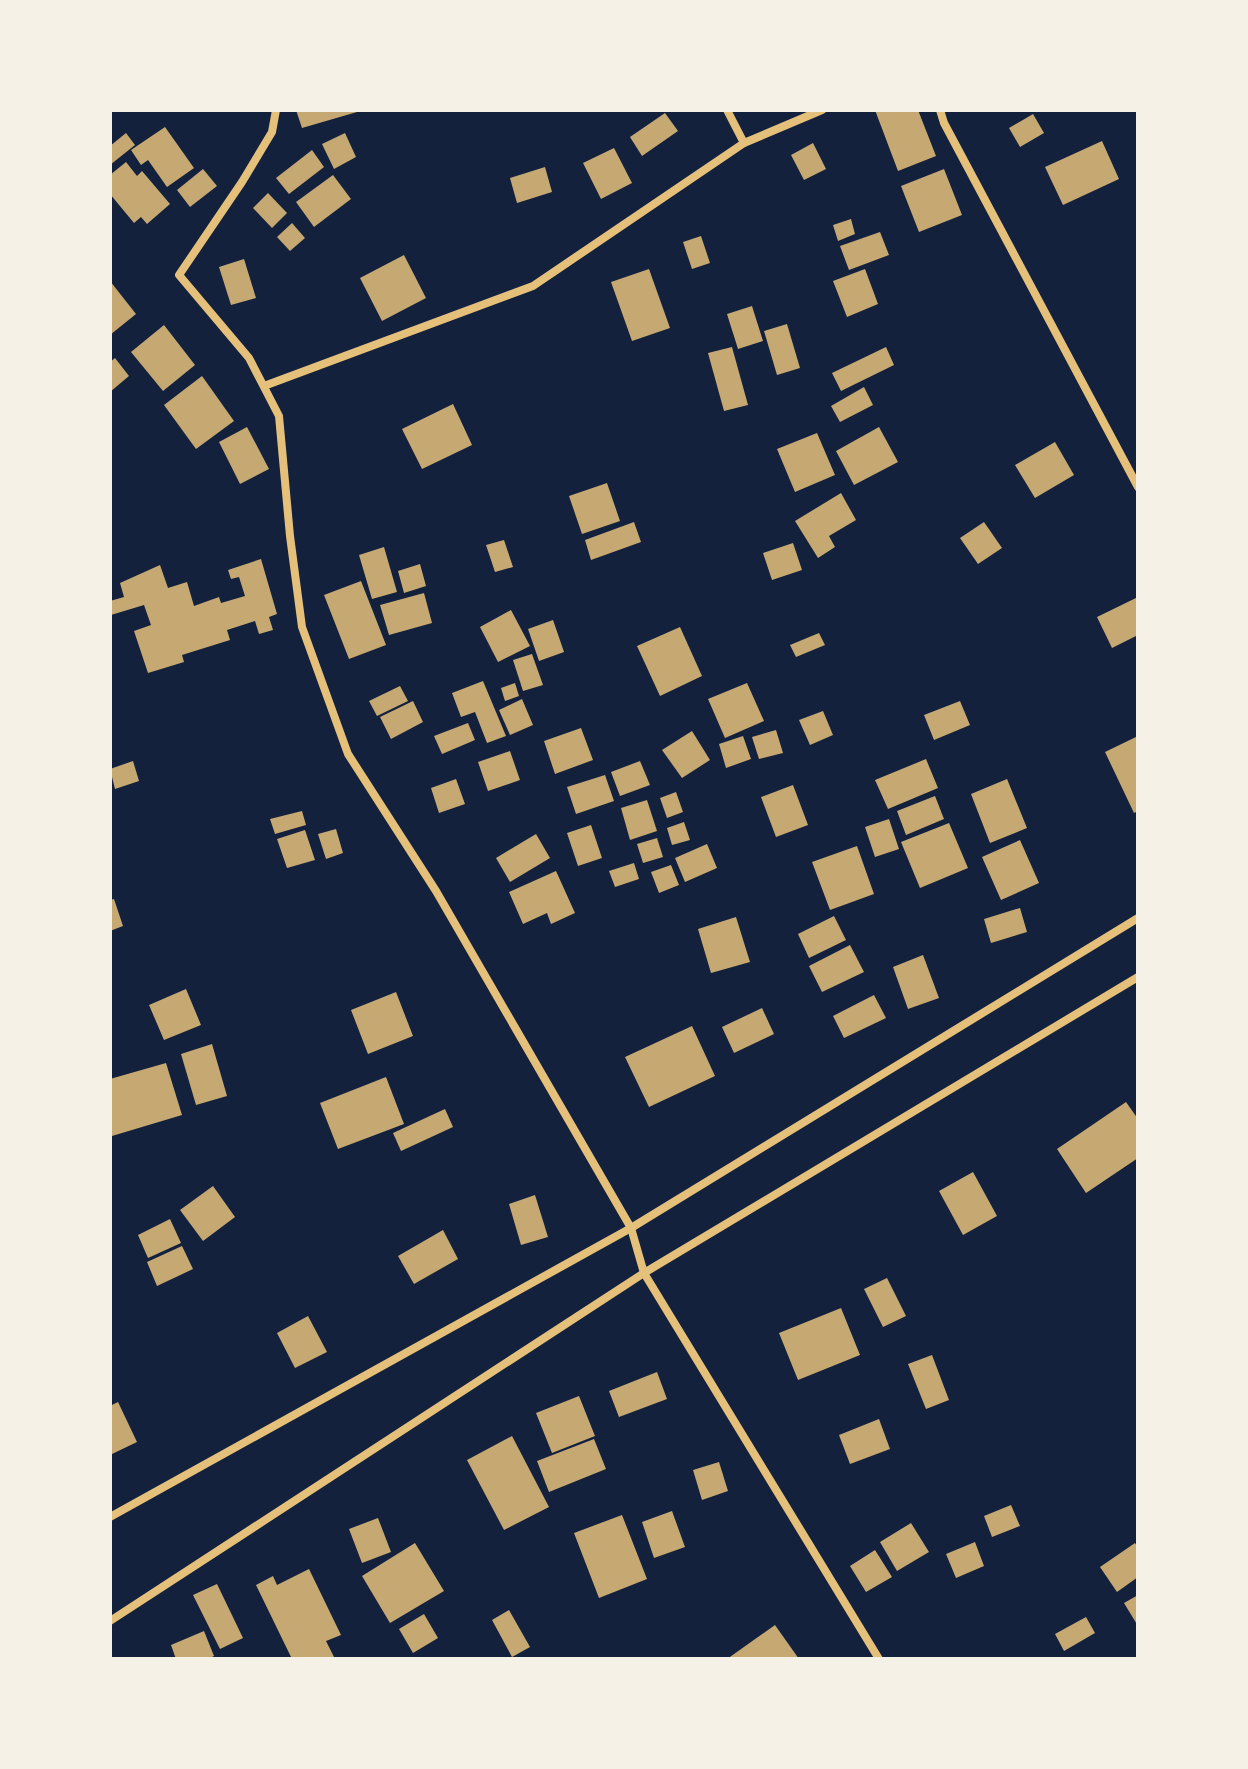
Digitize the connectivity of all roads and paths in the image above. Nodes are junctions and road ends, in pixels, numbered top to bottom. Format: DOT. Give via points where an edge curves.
graph roads {
  1 [pos="276,110"];
  2 [pos="727,110"];
  3 [pos="822,110"];
  4 [pos="940,110"];
  5 [pos="744,143"];
  6 [pos="264,386"];
  7 [pos="1138,487"];
  8 [pos="1138,918"];
  9 [pos="1138,977"];
  10 [pos="631,1228"];
  11 [pos="644,1273"];
  12 [pos="110,1517"];
  13 [pos="110,1621"];
  14 [pos="879,1659"];
  1 -- 6 [label="street" via="272,132 179,275 249,358"];
  2 -- 5 [label="street"];
  3 -- 5 [label="street"];
  4 -- 7 [label="street"];
  5 -- 6 [label="street" via="533,286"];
  6 -- 10 [label="street" via="279,416 302,627 348,754 436,891"];
  8 -- 10 [label="street"];
  9 -- 11 [label="street"];
  10 -- 11 [label="street"];
  10 -- 12 [label="street"];
  11 -- 13 [label="street"];
  11 -- 14 [label="street"];
}
